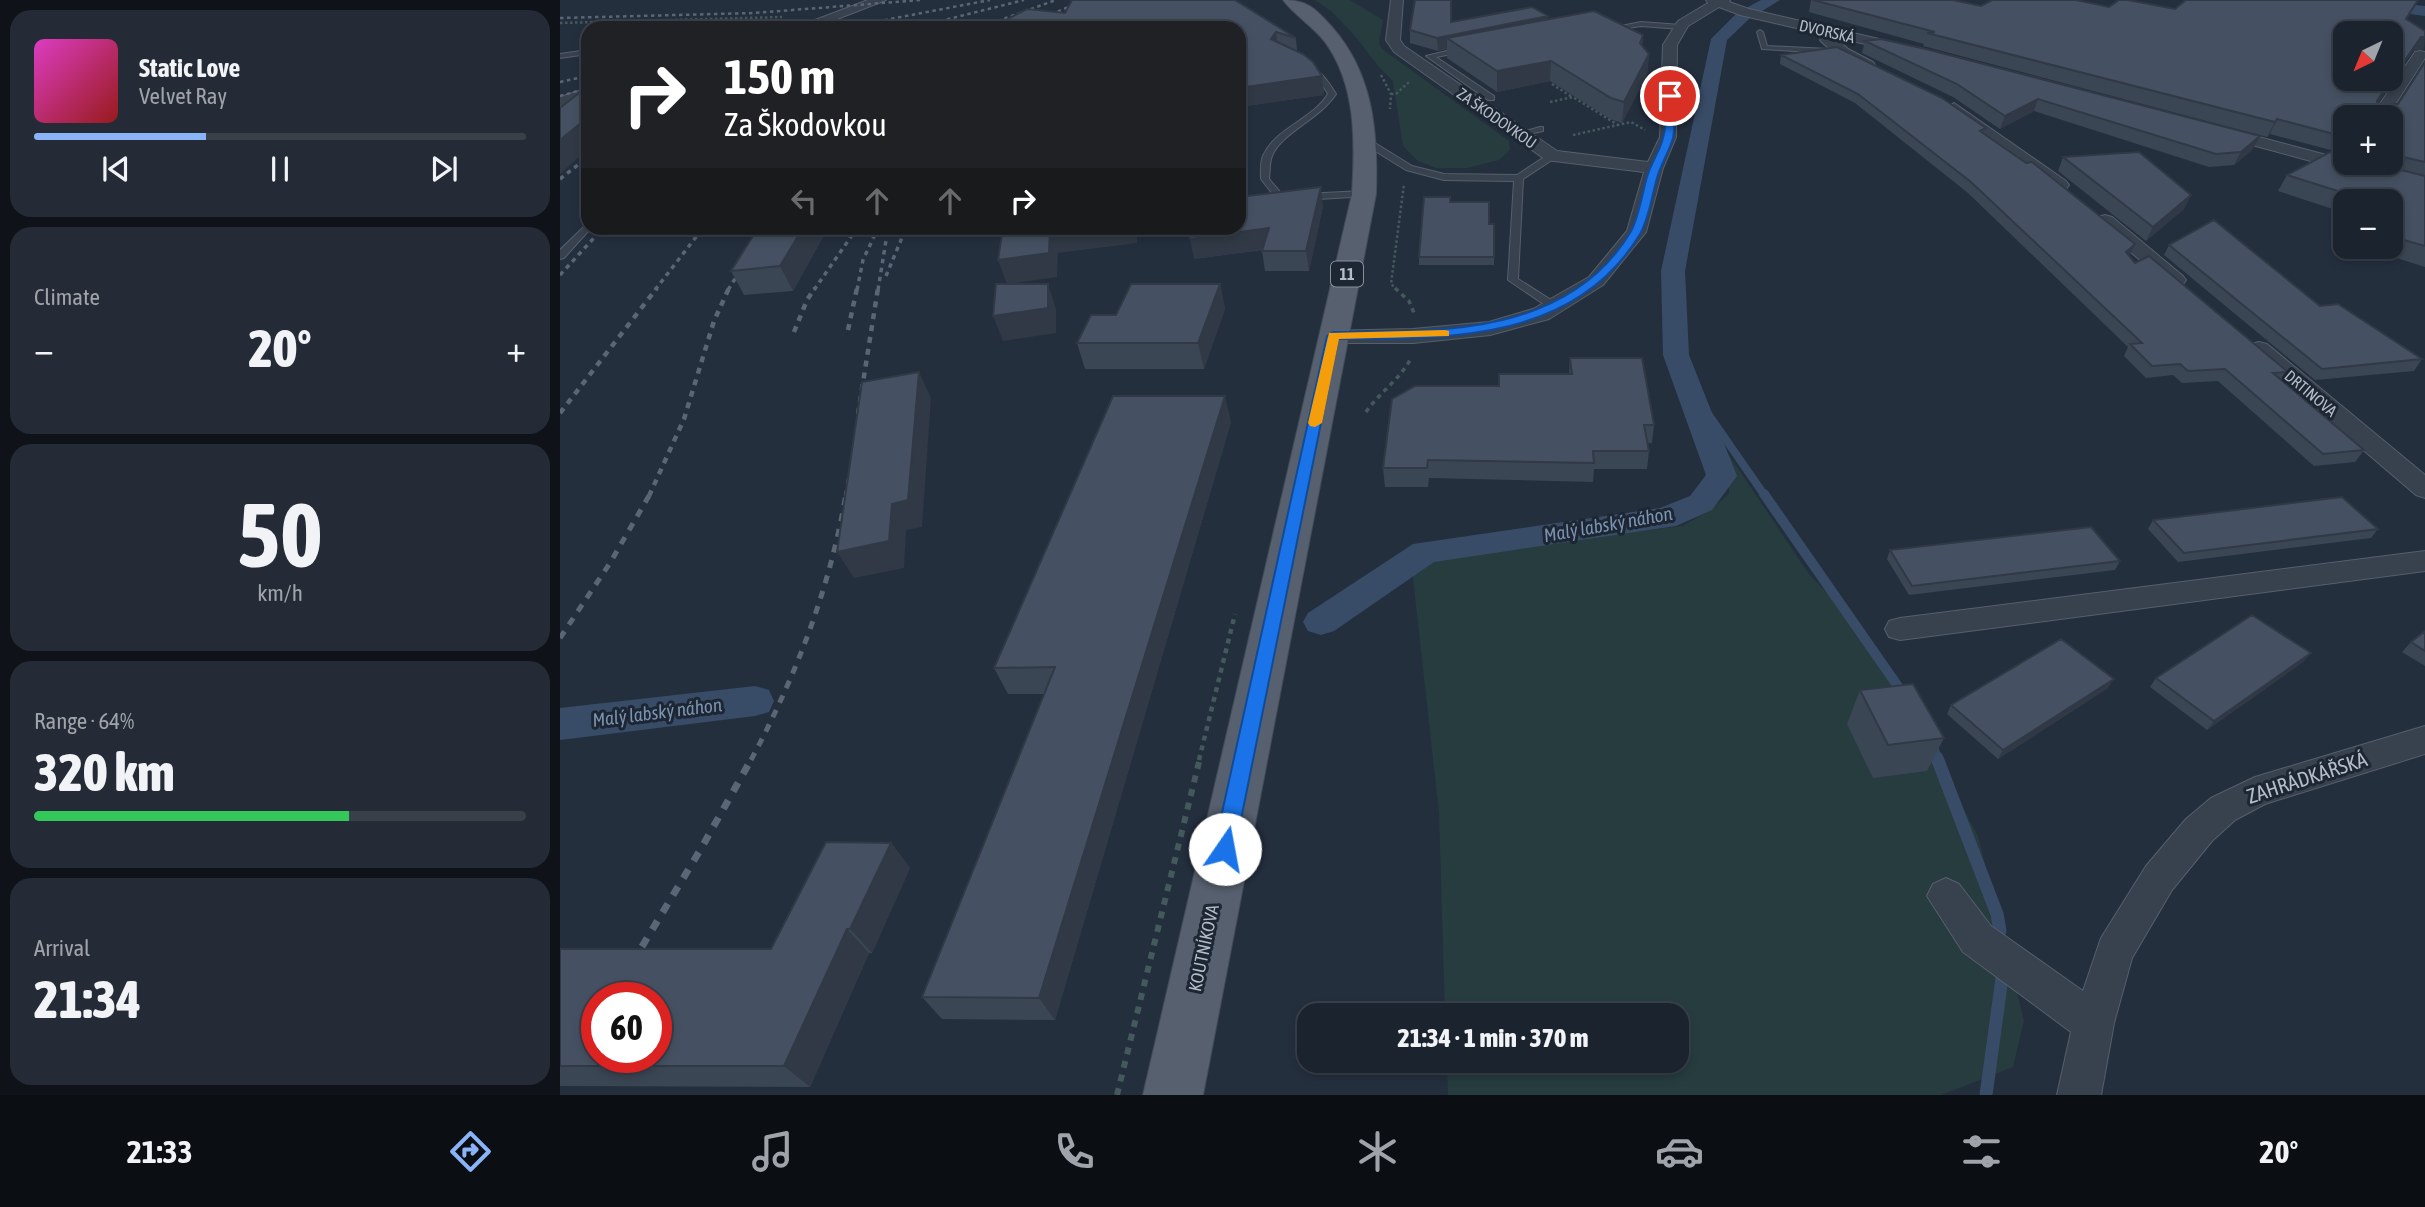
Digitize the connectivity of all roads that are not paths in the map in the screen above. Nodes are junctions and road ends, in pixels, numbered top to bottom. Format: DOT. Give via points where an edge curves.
graph roads {
  1 [pos="880,0"];
  2 [pos="1292,0"];
  3 [pos="1397,0"];
  4 [pos="1718,1"];
  5 [pos="824,21"];
  6 [pos="1681,27"];
  7 [pos="1760,32"];
  8 [pos="1830,32"];
  9 [pos="1620,36"];
  10 [pos="1471,48"];
  11 [pos="1843,52"];
  12 [pos="581,53"];
  13 [pos="1926,54"];
  14 [pos="2420,55"];
  15 [pos="560,56"];
  16 [pos="1301,63"];
  17 [pos="1889,75"];
  18 [pos="581,95"];
  19 [pos="1935,97"];
  20 [pos="1491,98"];
  21 [pos="560,102"];
  22 [pos="2387,105"];
  23 [pos="2200,127"];
  24 [pos="1540,129"];
  25 [pos="1519,134"];
  26 [pos="1367,142"];
  27 [pos="1552,156"];
  28 [pos="2333,160"];
  29 [pos="1654,168"];
  30 [pos="2385,175"];
  31 [pos="1519,178"];
  32 [pos="2425,187"];
  33 [pos="1364,194"];
  34 [pos="1281,199"];
  35 [pos="1269,201"];
  36 [pos="581,234"];
  37 [pos="560,256"];
  38 [pos="2190,292"];
  39 [pos="1555,307"];
  40 [pos="2241,334"];
  41 [pos="1333,336"];
  42 [pos="2425,489"];
  43 [pos="2425,561"];
  44 [pos="1900,629"];
  45 [pos="2425,740"];
  46 [pos="1946,896"];
  47 [pos="2093,1023"];
  48 [pos="1173,1095"];
  49 [pos="2079,1095"];
  1 -- 5 [label="street"];
  2 -- 26 [label="main road, KOUTNÍKOVA / 11" via="1325,27 1344,58 1362,102"];
  3 -- 25 [label="street, ZA ŠKODOVKOU" via="1393,40 1399,49"];
  4 -- 6 [label="street"];
  4 -- 8 [label="street, DVORSKÁ"];
  6 -- 9 [label="lane" via="1641,24 1605,28"];
  6 -- 29 [label="street" via="1670,45 1668,137"];
  7 -- 11 [label="lane" via="1764,48"];
  8 -- 11 [label="street" via="1827,40"];
  8 -- 13 [label="street, DVORSKÁ"];
  10 -- 20 [label="lane" via="1430,55"];
  11 -- 17 [label="street"];
  12 -- 15 [label="lane"];
  14 -- 22 [label="street"];
  16 -- 34 [label="lane" via="1322,78 1332,94 1267,157 1265,179"];
  18 -- 21 [label="street"];
  19 -- 38 [label="street" via="2012,148"];
  23 -- 28 [label="street"];
  24 -- 25 [label="lane"];
  25 -- 27 [label="street, ZA ŠKODOVKOU"];
  26 -- 31 [label="lane" via="1427,174"];
  26 -- 33 [label="main road, KOUTNÍKOVA / 11"];
  27 -- 29 [label="street, ZA ŠKODOVKOU"];
  27 -- 31 [label="lane"];
  29 -- 39 [label="street" via="1636,232 1596,281"];
  30 -- 32 [label="street"];
  31 -- 39 [label="lane" via="1513,280"];
  33 -- 34 [label="lane"];
  33 -- 41 [label="main road, KOUTNÍKOVA / 11"];
  34 -- 35 [label="lane"];
  36 -- 37 [label="lane"];
  39 -- 41 [label="street" via="1472,331"];
  40 -- 42 [label="street, DRTINOVA"];
  41 -- 48 [label="main road, KOUTNÍKOVA / 11"];
  43 -- 44 [label="street"];
  45 -- 47 [label="street, ZAHRÁDKÁŘSKÁ" via="2255,792 2223,809 2181,849 2137,911 2115,951"];
  46 -- 47 [label="street" via="1977,939"];
  47 -- 49 [label="street, ZAHRÁDKÁŘSKÁ"];
}
